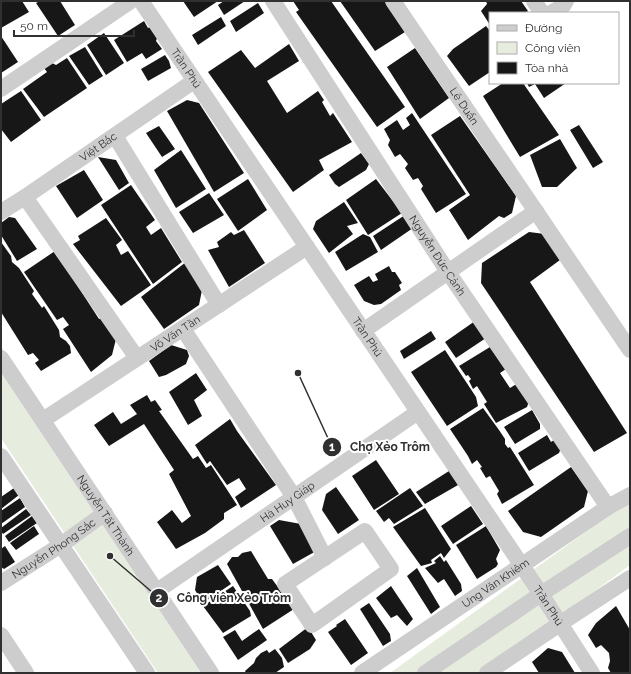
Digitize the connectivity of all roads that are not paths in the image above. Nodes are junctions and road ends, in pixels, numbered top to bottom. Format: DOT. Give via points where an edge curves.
graph roads {
  1 [pos="131,1"];
  2 [pos="141,1"];
  3 [pos="273,1"];
  4 [pos="392,1"];
  5 [pos="534,1"];
  6 [pos="566,1"];
  7 [pos="541,12"];
  8 [pos="553,12"];
  9 [pos="194,81"];
  10 [pos="1,89"];
  11 [pos="115,136"];
  12 [pos="25,197"];
  13 [pos="536,211"];
  14 [pos="1,212"];
  15 [pos="307,248"];
  16 [pos="448,272"];
  17 [pos="219,305"];
  18 [pos="183,329"];
  19 [pos="363,331"];
  20 [pos="630,350"];
  21 [pos="1,358"];
  22 [pos="137,358"];
  23 [pos="418,412"];
  24 [pos="43,420"];
  25 [pos="1,456"];
  26 [pos="630,495"];
  27 [pos="294,497"];
  28 [pos="608,507"];
  29 [pos="105,513"];
  30 [pos="630,536"];
  31 [pos="61,545"];
  32 [pos="325,558"];
  33 [pos="522,565"];
  34 [pos="630,578"];
  35 [pos="1,583"];
  36 [pos="157,591"];
  37 [pos="541,594"];
  38 [pos="561,623"];
  39 [pos="1,635"];
  40 [pos="26,673"];
  41 [pos="147,673"];
  42 [pos="211,673"];
  43 [pos="362,673"];
  44 [pos="425,673"];
  45 [pos="487,673"];
  46 [pos="592,673"];
  1 -- 10 [label="street"];
  2 -- 9 [label="street, Trần Phú"];
  3 -- 16 [label="street, Nguyễn Đức Cảnh"];
  4 -- 13 [label="street, Lê Duẩn"];
  5 -- 7 [label="street"];
  6 -- 8 [label="street"];
  9 -- 11 [label="street, Việt Bắc"];
  9 -- 15 [label="street, Trần Phú"];
  11 -- 12 [label="street, Việt Bắc"];
  11 -- 17 [label="street"];
  12 -- 14 [label="street, Việt Bắc"];
  12 -- 22 [label="street"];
  13 -- 16 [label="street"];
  13 -- 20 [label="street, Lê Duẩn"];
  15 -- 17 [label="street, Võ Văn Tần"];
  15 -- 19 [label="street, Trần Phú"];
  16 -- 19 [label="street"];
  16 -- 28 [label="street, Nguyễn Đức Cảnh"];
  17 -- 18 [label="street, Võ Văn Tần"];
  18 -- 22 [label="street, Võ Văn Tần"];
  18 -- 27 [label="street"];
  19 -- 23 [label="street, Trần Phú"];
  21 -- 24 [label="street, Nguyễn Tất Thành"];
  22 -- 24 [label="street, Võ Văn Tần"];
  23 -- 27 [label="street, Hà Huy Giáp"];
  23 -- 33 [label="street, Trần Phú"];
  24 -- 29 [label="street, Nguyễn Tất Thành"];
  25 -- 31 [label="street"];
  26 -- 28 [label="street, Ung Văn Khiêm"];
  27 -- 32 [label="street"];
  27 -- 36 [label="street, Hà Huy Giáp"];
  28 -- 33 [label="street, Ung Văn Khiêm"];
  29 -- 31 [label="street, Nguyễn Phong Sắc"];
  29 -- 36 [label="street, Nguyễn Tất Thành"];
  30 -- 37 [label="street"];
  31 -- 35 [label="street, Nguyễn Phong Sắc"];
  31 -- 41 [label="street"];
  32 -- 32 [label="street" via="285,584 312,625 390,569 365,531"];
  33 -- 37 [label="street, Trần Phú"];
  33 -- 43 [label="street, Ung Văn Khiêm"];
  34 -- 38 [label="street"];
  36 -- 42 [label="street, Nguyễn Tất Thành"];
  37 -- 38 [label="street, Trần Phú"];
  37 -- 44 [label="street"];
  38 -- 45 [label="street"];
  38 -- 46 [label="street, Trần Phú"];
  39 -- 40 [label="street"];
}
